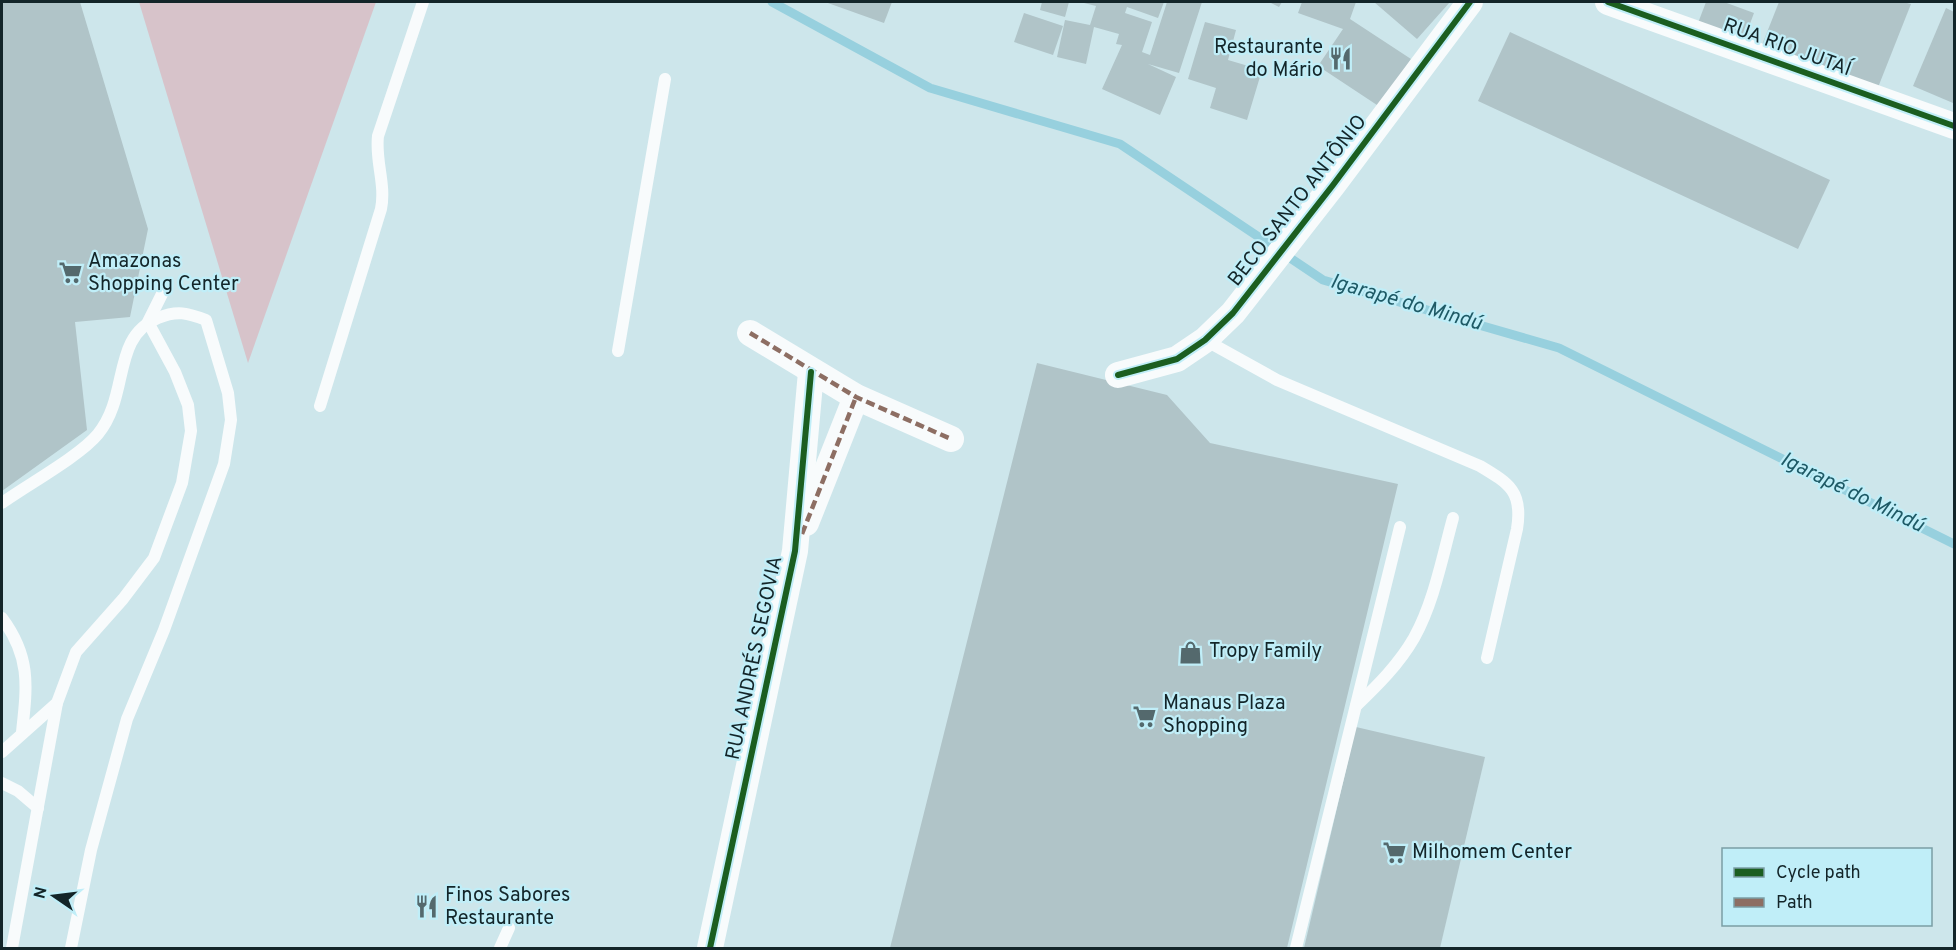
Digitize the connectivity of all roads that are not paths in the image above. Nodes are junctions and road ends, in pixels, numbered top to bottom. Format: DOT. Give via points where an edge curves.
graph roads {
  1 [pos="423,2"];
  2 [pos="1470,2"];
  3 [pos="1608,2"];
  4 [pos="665,80"];
  5 [pos="1954,126"];
  6 [pos="162,294"];
  7 [pos="148,322"];
  8 [pos="750,333"];
  9 [pos="1205,340"];
  10 [pos="618,351"];
  11 [pos="811,372"];
  12 [pos="1118,375"];
  13 [pos="856,397"];
  14 [pos="320,406"];
  15 [pos="951,440"];
  16 [pos="2,503"];
  17 [pos="1453,518"];
  18 [pos="1400,527"];
  19 [pos="795,551"];
  20 [pos="2,618"];
  21 [pos="1487,658"];
  22 [pos="57,703"];
  23 [pos="1355,706"];
  24 [pos="22,732"];
  25 [pos="2,752"];
  26 [pos="2,783"];
  27 [pos="38,807"];
  28 [pos="12,948"];
  29 [pos="71,948"];
  30 [pos="500,948"];
  31 [pos="506,948"];
  32 [pos="710,948"];
  33 [pos="1296,948"];
  1 -- 14 [label="lane" via="378,136 376,153 384,196"];
  2 -- 9 [label="street, BECO SANTO ANTÔNIO" via="1233,313"];
  3 -- 5 [label="street, RUA RIO JUTAÍ"];
  4 -- 10 [label="lane"];
  6 -- 7 [label="lane"];
  7 -- 16 [label="lane" via="129,345 114,411 97,435"];
  7 -- 22 [label="lane" via="188,405 191,431 183,483 154,558 76,652"];
  7 -- 29 [label="lane" via="183,311 206,320 222,367 231,420 217,485 127,719 91,850"];
  8 -- 11 [label="street"];
  9 -- 12 [label="street, BECO SANTO ANTÔNIO" via="1177,359"];
  9 -- 21 [label="lane" via="1276,380 1480,466 1503,480 1516,494 1519,520"];
  11 -- 13 [label="street"];
  11 -- 19 [label="street, RUA ANDRÉS SEGOVIA"];
  13 -- 15 [label="street"];
  13 -- 19 [label="street, RUA ANDRÉS SEGOVIA"];
  17 -- 23 [label="lane" via="1431,597 1414,638 1383,680"];
  18 -- 23 [label="lane"];
  19 -- 32 [label="street, RUA ANDRÉS SEGOVIA"];
  20 -- 24 [label="lane" via="18,641 25,661"];
  22 -- 24 [label="lane"];
  22 -- 27 [label="lane"];
  23 -- 33 [label="lane"];
  24 -- 25 [label="lane"];
  26 -- 27 [label="lane"];
  27 -- 28 [label="lane"];
  30 -- 31 [label="lane" via="508,928"];
}
